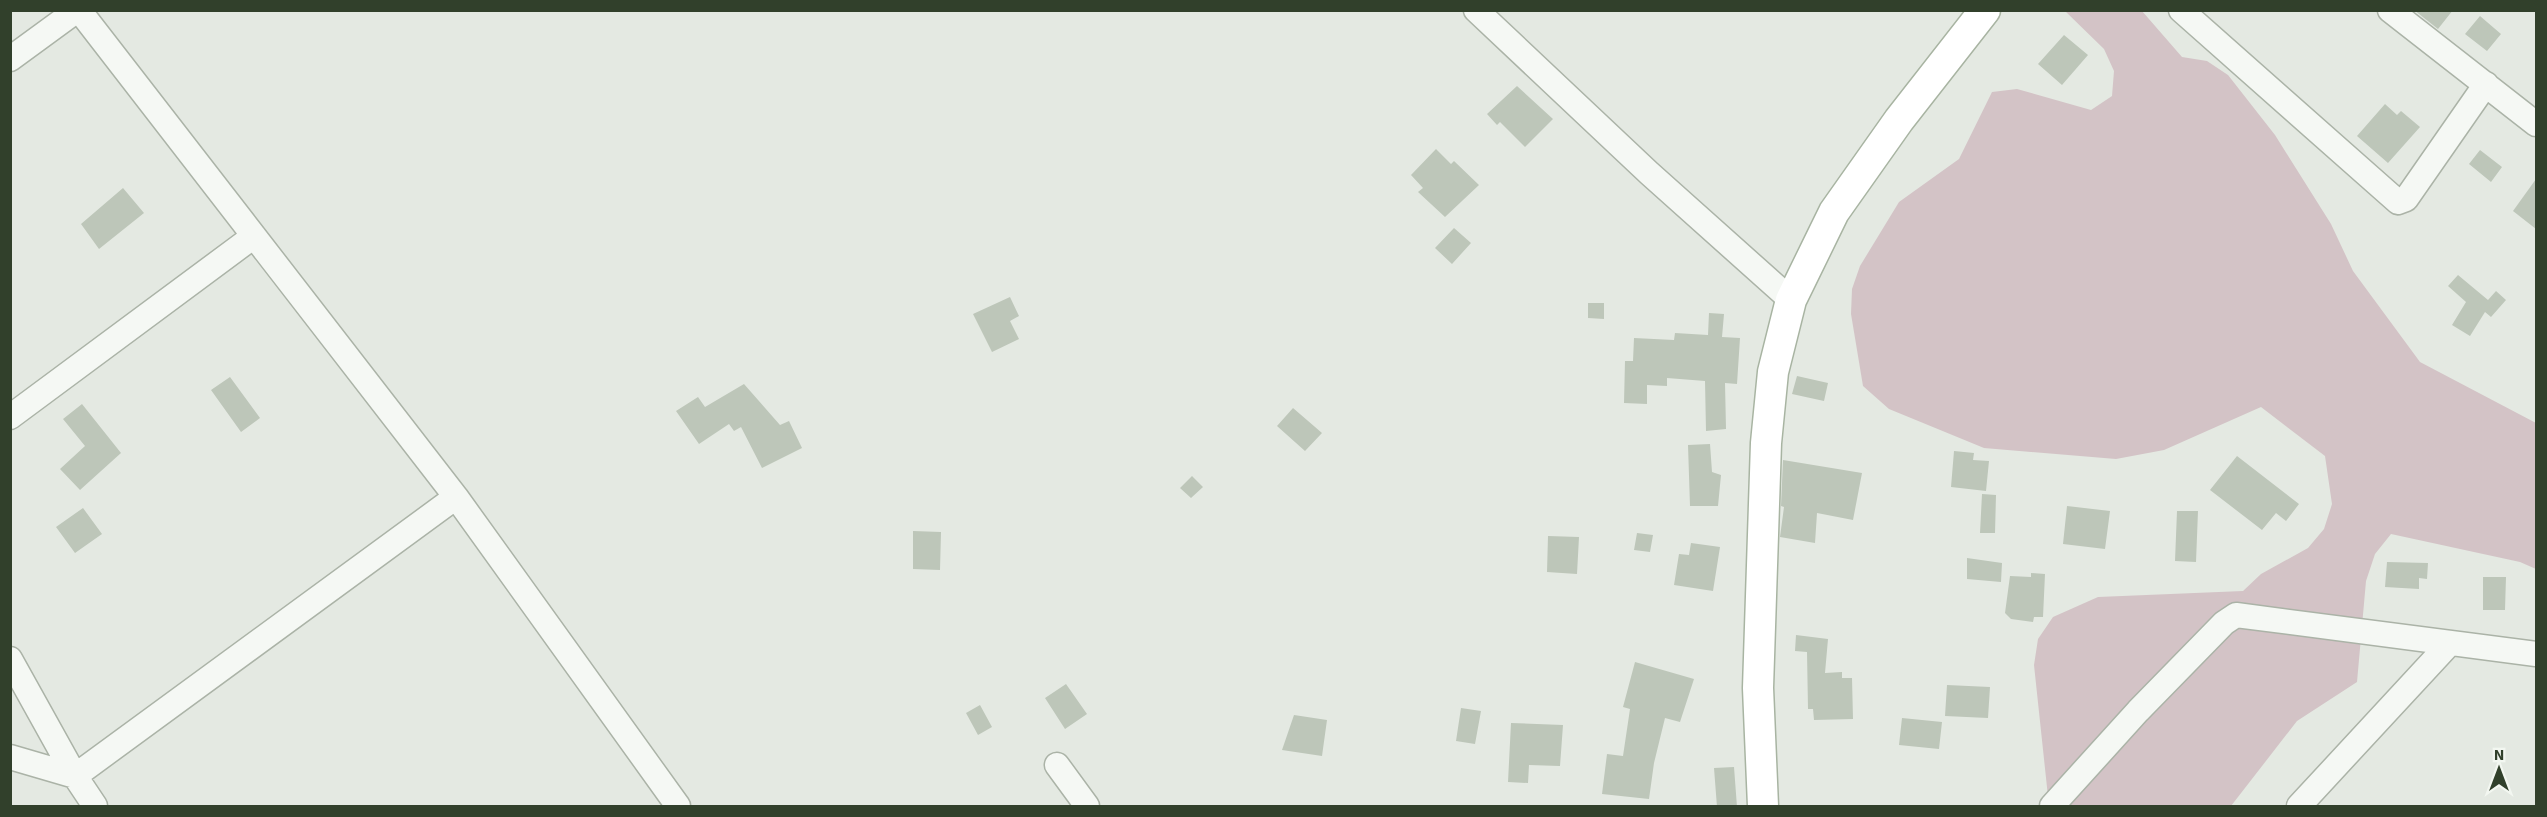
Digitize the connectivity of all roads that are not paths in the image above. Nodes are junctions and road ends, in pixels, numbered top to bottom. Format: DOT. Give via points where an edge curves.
graph roads {
  1 [pos="78,10"];
  2 [pos="1476,10"];
  3 [pos="1985,10"];
  4 [pos="2181,10"];
  5 [pos="2390,10"];
  6 [pos="10,59"];
  7 [pos="2486,84"];
  8 [pos="2536,124"];
  9 [pos="254,236"];
  10 [pos="1791,300"];
  11 [pos="10,417"];
  12 [pos="456,497"];
  13 [pos="2449,644"];
  14 [pos="2536,654"];
  15 [pos="10,659"];
  16 [pos="10,757"];
  17 [pos="1057,765"];
  18 [pos="75,776"];
  19 [pos="95,807"];
  20 [pos="678,807"];
  21 [pos="1087,807"];
  22 [pos="1762,807"];
  23 [pos="2052,807"];
  24 [pos="2299,807"];
  1 -- 6 [label="street"];
  1 -- 9 [label="street"];
  2 -- 10 [label="street"];
  3 -- 10 [label="main road" via="1899,120 1834,212"];
  4 -- 7 [label="street" via="2398,202 2406,199"];
  5 -- 7 [label="street"];
  7 -- 8 [label="street"];
  9 -- 11 [label="street"];
  9 -- 12 [label="street"];
  10 -- 22 [label="main road" via="1773,372 1766,443 1758,688"];
  12 -- 18 [label="street"];
  12 -- 20 [label="street"];
  13 -- 14 [label="street"];
  13 -- 23 [label="street" via="2236,615 2138,711"];
  13 -- 24 [label="street"];
  15 -- 18 [label="street"];
  16 -- 18 [label="street"];
  17 -- 21 [label="street"];
  18 -- 19 [label="street"];
}
